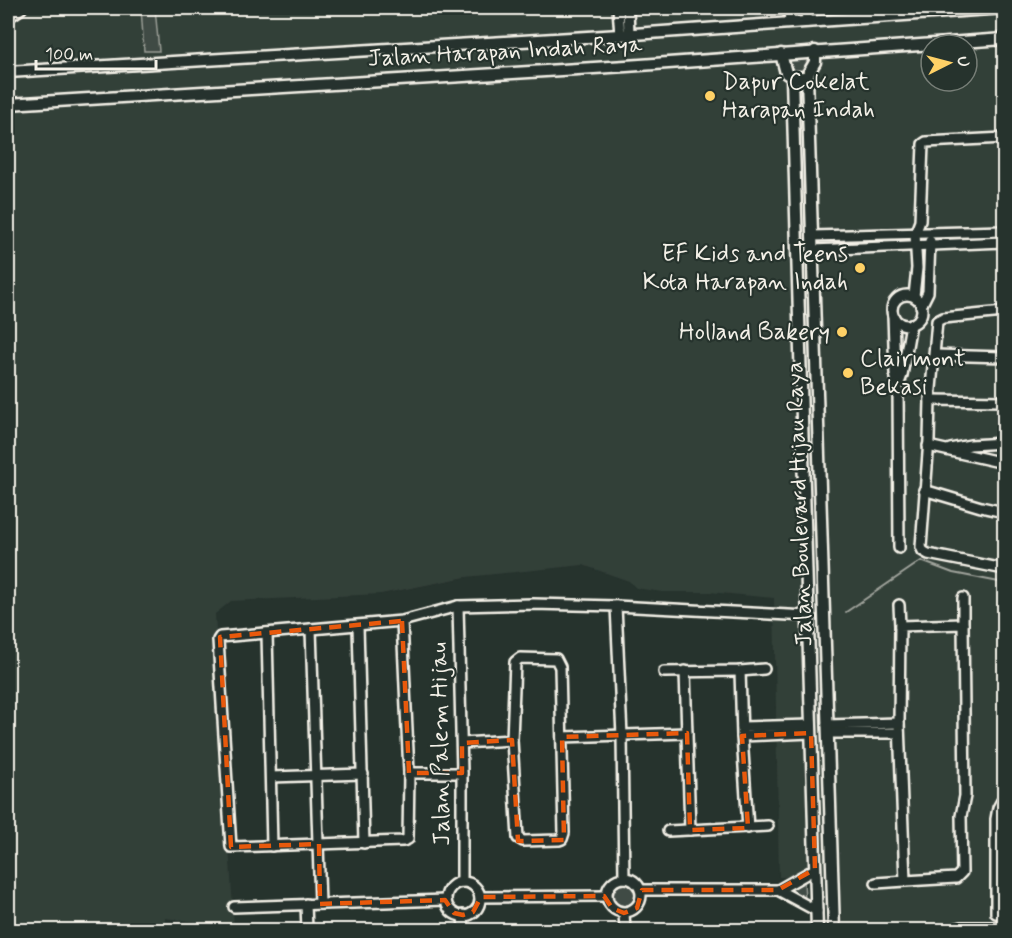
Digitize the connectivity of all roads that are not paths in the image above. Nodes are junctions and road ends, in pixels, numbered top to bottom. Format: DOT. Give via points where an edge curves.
graph roads {
  1 [pos="21,8"];
  2 [pos="618,8"];
  3 [pos="628,8"];
  4 [pos="789,8"];
  5 [pos="806,8"];
  6 [pos="1005,8"];
  7 [pos="8,17"];
  8 [pos="807,22"];
  9 [pos="790,23"];
  10 [pos="624,35"];
  11 [pos="1005,39"];
  12 [pos="815,51"];
  13 [pos="782,54"];
  14 [pos="8,72"];
  15 [pos="807,76"];
  16 [pos="792,78"];
  17 [pos="8,104"];
  18 [pos="1005,138"];
  19 [pos="920,221"];
  20 [pos="797,230"];
  21 [pos="1005,231"];
  22 [pos="812,233"];
  23 [pos="929,233"];
  24 [pos="915,234"];
  25 [pos="1005,242"];
  26 [pos="931,244"];
  27 [pos="916,245"];
  28 [pos="813,250"];
  29 [pos="914,296"];
  30 [pos="921,306"];
  31 [pos="1005,312"];
  32 [pos="893,315"];
  33 [pos="911,324"];
  34 [pos="935,356"];
  35 [pos="1005,357"];
  36 [pos="898,386"];
  37 [pos="930,400"];
  38 [pos="1005,401"];
  39 [pos="1005,443"];
  40 [pos="928,446"];
  41 [pos="948,450"];
  42 [pos="1005,463"];
  43 [pos="924,490"];
  44 [pos="1005,512"];
  45 [pos="821,515"];
  46 [pos="805,517"];
  47 [pos="899,548"];
  48 [pos="1005,569"];
  49 [pos="963,598"];
  50 [pos="899,605"];
  51 [pos="458,606"];
  52 [pos="616,606"];
  53 [pos="808,616"];
  54 [pos="402,621"];
  55 [pos="963,624"];
  56 [pos="358,626"];
  57 [pos="900,626"];
  58 [pos="311,629"];
  59 [pos="267,633"];
  60 [pos="764,669"];
  61 [pos="686,671"];
  62 [pos="741,671"];
  63 [pos="664,672"];
  64 [pos="899,728"];
  65 [pos="811,729"];
  66 [pos="828,729"];
  67 [pos="742,732"];
  68 [pos="687,733"];
  69 [pos="622,736"];
  70 [pos="562,738"];
  71 [pos="512,740"];
  72 [pos="462,743"];
  73 [pos="409,773"];
  74 [pos="462,773"];
  75 [pos="363,774"];
  76 [pos="317,776"];
  77 [pos="271,777"];
  78 [pos="1005,797"];
  79 [pos="830,819"];
  80 [pos="814,820"];
  81 [pos="768,826"];
  82 [pos="748,828"];
  83 [pos="690,830"];
  84 [pos="668,831"];
  85 [pos="364,843"];
  86 [pos="319,844"];
  87 [pos="272,846"];
  88 [pos="815,869"];
  89 [pos="624,878"];
  90 [pos="905,881"];
  91 [pos="462,882"];
  92 [pos="876,883"];
  93 [pos="641,890"];
  94 [pos="778,890"];
  95 [pos="607,896"];
  96 [pos="480,897"];
  97 [pos="446,900"];
  98 [pos="306,904"];
  99 [pos="320,904"];
  100 [pos="234,907"];
  101 [pos="816,911"];
  102 [pos="624,913"];
  103 [pos="996,913"];
  104 [pos="463,915"];
  105 [pos="1005,927"];
  106 [pos="307,930"];
  107 [pos="464,930"];
  108 [pos="625,930"];
  109 [pos="817,930"];
  110 [pos="834,930"];
  111 [pos="951,930"];
  1 -- 7 [label="street"];
  2 -- 10 [label="street"];
  3 -- 10 [label="street"];
  4 -- 9 [label="street"];
  5 -- 8 [label="street"];
  6 -- 8 [label="street, Jalan Harapan Indah Raya"];
  8 -- 9 [label="street, Jalan Harapan Indah Raya"];
  9 -- 10 [label="street, Jalan Harapan Indah Raya"];
  10 -- 14 [label="street, Jalan Harapan Indah Raya"];
  11 -- 12 [label="street, Jalan Harapan Indah Raya"];
  12 -- 13 [label="street, Jalan Harapan Indah Raya"];
  12 -- 15 [label="street, Jalan Boulevard Hijau Raya" via="816,62"];
  13 -- 16 [label="street" via="786,73"];
  13 -- 17 [label="street, Jalan Harapan Indah Raya"];
  15 -- 16 [label="street"];
  15 -- 22 [label="street, Jalan Boulevard Hijau Raya"];
  16 -- 20 [label="street, Jalan Boulevard Hijau Raya"];
  18 -- 19 [label="street" via="924,142"];
  19 -- 23 [label="street"];
  19 -- 24 [label="street"];
  20 -- 22 [label="street"];
  20 -- 46 [label="street, Jalan Boulevard Hijau Raya"];
  21 -- 23 [label="street"];
  22 -- 24 [label="street"];
  22 -- 28 [label="street, Jalan Boulevard Hijau Raya"];
  23 -- 24 [label="street"];
  23 -- 26 [label="street"];
  24 -- 27 [label="street"];
  25 -- 26 [label="street"];
  26 -- 27 [label="street"];
  26 -- 30 [label="street" via="928,292"];
  27 -- 28 [label="street"];
  27 -- 29 [label="street"];
  28 -- 45 [label="street, Jalan Boulevard Hijau Raya"];
  29 -- 30 [label="street"];
  29 -- 32 [label="street" via="896,299"];
  30 -- 33 [label="street" via="920,317"];
  31 -- 34 [label="street" via="939,319"];
  32 -- 33 [label="street" via="901,324"];
  32 -- 36 [label="street"];
  33 -- 36 [label="street"];
  34 -- 35 [label="street"];
  34 -- 37 [label="street"];
  36 -- 47 [label="street"];
  37 -- 38 [label="street"];
  37 -- 40 [label="street"];
  39 -- 41 [label="street"];
  40 -- 41 [label="street"];
  40 -- 43 [label="street"];
  41 -- 42 [label="street"];
  43 -- 44 [label="street"];
  43 -- 48 [label="street" via="923,552"];
  45 -- 46 [label="street"];
  45 -- 66 [label="street, Jalan Boulevard Hijau Raya"];
  46 -- 53 [label="street, Jalan Boulevard Hijau Raya"];
  49 -- 55 [label="street"];
  50 -- 57 [label="street"];
  51 -- 52 [label="street"];
  51 -- 54 [label="street"];
  51 -- 72 [label="street, Jalan Palem Hijau"];
  52 -- 53 [label="street"];
  52 -- 69 [label="street"];
  53 -- 65 [label="street, Jalan Boulevard Hijau Raya"];
  54 -- 56 [label="street"];
  54 -- 73 [label="street"];
  55 -- 57 [label="street"];
  55 -- 90 [label="street" via="962,872 956,878"];
  56 -- 58 [label="street"];
  56 -- 75 [label="street"];
  57 -- 64 [label="street"];
  58 -- 59 [label="street"];
  58 -- 76 [label="street"];
  59 -- 77 [label="street"];
  59 -- 87 [label="street" via="218,640 230,844"];
  60 -- 62 [label="street"];
  61 -- 62 [label="street"];
  61 -- 63 [label="street"];
  61 -- 68 [label="street"];
  62 -- 67 [label="street"];
  64 -- 66 [label="street"];
  64 -- 90 [label="street"];
  65 -- 67 [label="street"];
  65 -- 80 [label="street, Jalan Boulevard Hijau Raya"];
  66 -- 79 [label="street, Jalan Boulevard Hijau Raya"];
  67 -- 82 [label="street"];
  68 -- 69 [label="street"];
  68 -- 83 [label="street"];
  69 -- 70 [label="street"];
  69 -- 89 [label="street"];
  70 -- 71 [label="street" via="558,662 520,658 515,662"];
  70 -- 71 [label="street" via="564,833 559,840 518,838"];
  71 -- 72 [label="street"];
  72 -- 74 [label="street, Jalan Palem Hijau"];
  73 -- 74 [label="street"];
  73 -- 85 [label="street" via="408,838"];
  74 -- 91 [label="street, Jalan Palem Hijau"];
  75 -- 76 [label="street"];
  75 -- 85 [label="street"];
  76 -- 77 [label="street"];
  76 -- 86 [label="street"];
  77 -- 87 [label="street"];
  78 -- 103 [label="street" via="996,819"];
  79 -- 80 [label="street"];
  79 -- 110 [label="street, Jalan Boulevard Hijau Raya"];
  80 -- 88 [label="street, Jalan Boulevard Hijau Raya"];
  81 -- 82 [label="street"];
  82 -- 83 [label="street"];
  83 -- 84 [label="street"];
  85 -- 86 [label="street"];
  86 -- 87 [label="street"];
  86 -- 99 [label="street"];
  88 -- 94 [label="street"];
  88 -- 101 [label="street, Jalan Boulevard Hijau Raya"];
  89 -- 93 [label="street" via="635,881"];
  89 -- 95 [label="street" via="612,883"];
  90 -- 92 [label="street"];
  91 -- 96 [label="street" via="474,886"];
  91 -- 97 [label="street" via="450,888"];
  93 -- 94 [label="street"];
  93 -- 102 [label="street" via="639,904"];
  94 -- 101 [label="street"];
  95 -- 96 [label="street"];
  95 -- 102 [label="street" via="612,908"];
  96 -- 104 [label="street" via="477,908"];
  97 -- 99 [label="street"];
  97 -- 104 [label="street" via="454,912"];
  98 -- 99 [label="street"];
  98 -- 100 [label="street"];
  98 -- 106 [label="street"];
  101 -- 109 [label="street, Jalan Boulevard Hijau Raya"];
  102 -- 108 [label="street"];
  104 -- 107 [label="street"];
  105 -- 111 [label="street"];
}
